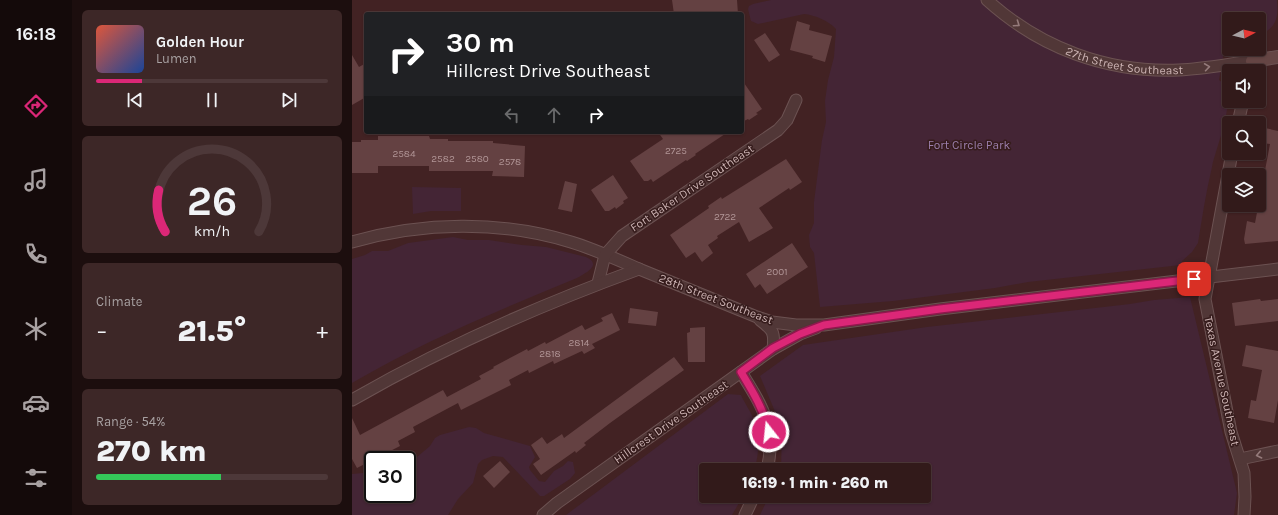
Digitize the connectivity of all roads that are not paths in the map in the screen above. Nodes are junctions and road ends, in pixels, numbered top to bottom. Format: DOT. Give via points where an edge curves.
graph roads {
  1 [pos="987,0"];
  2 [pos="1278,57"];
  3 [pos="1256,64"];
  4 [pos="1222,68"];
  5 [pos="796,100"];
  6 [pos="1231,160"];
  7 [pos="352,242"];
  8 [pos="605,255"];
  9 [pos="639,269"];
  10 [pos="1278,269"];
  11 [pos="1208,277"];
  12 [pos="598,283"];
  13 [pos="757,317"];
  14 [pos="824,325"];
  15 [pos="773,348"];
  16 [pos="741,372"];
  17 [pos="352,400"];
  18 [pos="1278,451"];
  19 [pos="1240,460"];
  20 [pos="768,463"];
  21 [pos="751,503"];
  22 [pos="543,515"];
  23 [pos="745,515"];
  24 [pos="1244,515"];
  1 -- 4 [label="street, 27th Street Southeast, one-way" via="1009,19 1036,36 1065,51 1100,62 1126,68 1167,70"];
  2 -- 3 [label="street, 27th Street Southeast"];
  5 -- 8 [label="street, Fort Baker Drive Southeast" via="789,116 778,130 622,236"];
  6 -- 11 [label="street, Texas Avenue Southeast"];
  7 -- 8 [label="street, 28th Street Southeast" via="404,230 471,227 544,235"];
  8 -- 9 [label="street, 28th Street Southeast"];
  8 -- 12 [label="street, Fort Baker Drive Southeast"];
  9 -- 12 [label="street"];
  9 -- 13 [label="street, 28th Street Southeast"];
  10 -- 11 [label="street, 28th Street Southeast"];
  11 -- 14 [label="street, 28th Street Southeast"];
  11 -- 19 [label="street, Texas Avenue Southeast" via="1205,299"];
  12 -- 17 [label="street" via="464,340"];
  13 -- 14 [label="street, 28th Street Southeast" via="796,325"];
  13 -- 15 [label="street" via="771,329 774,337"];
  14 -- 15 [label="street, Hillcrest Drive Southeast"];
  15 -- 16 [label="street, Hillcrest Drive Southeast"];
  16 -- 20 [label="street" via="767,420 770,444"];
  16 -- 22 [label="street, Hillcrest Drive Southeast"];
  18 -- 19 [label="street, one-way"];
  19 -- 24 [label="street, Texas Avenue Southeast" via="1244,473"];
  21 -- 23 [label="street"];
}
